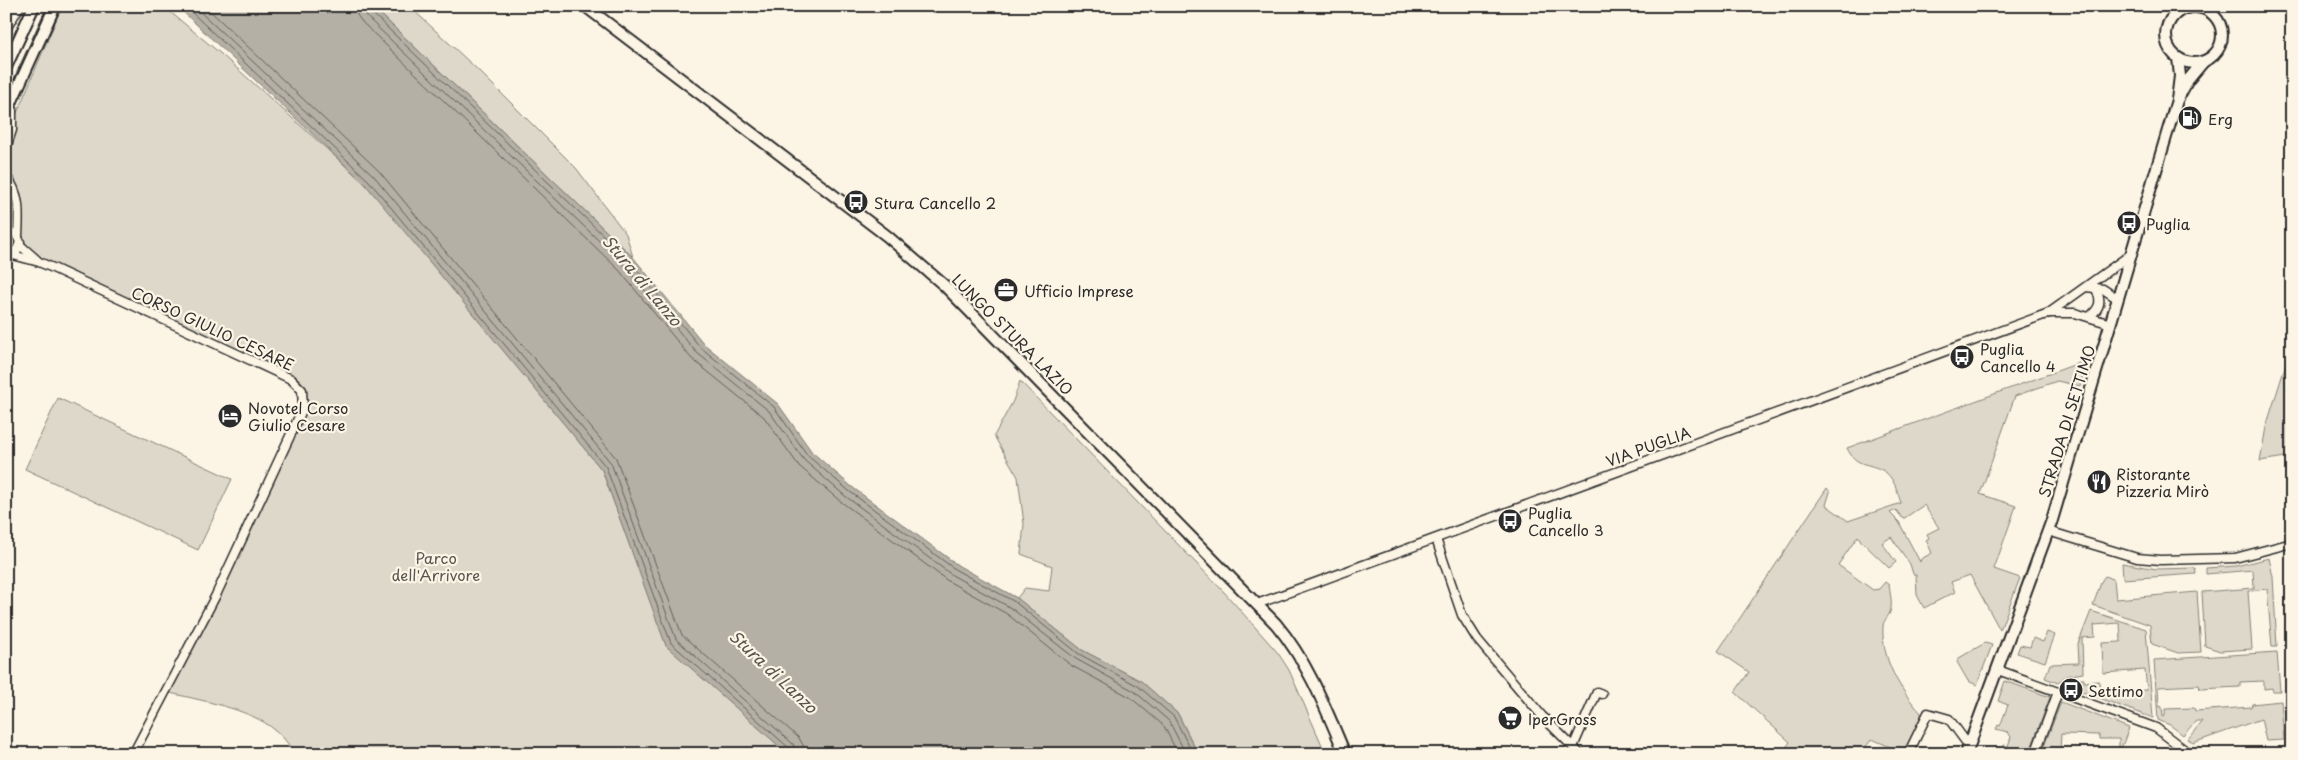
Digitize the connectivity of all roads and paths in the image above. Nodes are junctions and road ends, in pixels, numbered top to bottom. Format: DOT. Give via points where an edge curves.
graph roads {
  1 [pos="20,6"];
  2 [pos="34,6"];
  3 [pos="55,6"];
  4 [pos="585,6"];
  5 [pos="2193,7"];
  6 [pos="2213,11"];
  7 [pos="6,30"];
  8 [pos="2178,58"];
  9 [pos="2203,62"];
  10 [pos="6,67"];
  11 [pos="12,100"];
  12 [pos="2178,100"];
  13 [pos="6,114"];
  14 [pos="6,148"];
  15 [pos="6,176"];
  16 [pos="6,192"];
  17 [pos="6,229"];
  18 [pos="18,236"];
  19 [pos="20,245"];
  20 [pos="8,254"];
  21 [pos="2130,255"];
  22 [pos="39,262"];
  23 [pos="2086,287"];
  24 [pos="2095,287"];
  25 [pos="2118,299"];
  26 [pos="2049,313"];
  27 [pos="2090,317"];
  28 [pos="2111,324"];
  29 [pos="2048,531"];
  30 [pos="1436,539"];
  31 [pos="2292,543"];
  32 [pos="1257,604"];
  33 [pos="1998,670"];
  34 [pos="2058,692"];
  35 [pos="1602,694"];
  36 [pos="1573,747"];
  37 [pos="1967,750"];
  38 [pos="133,754"];
  39 [pos="1345,754"];
  40 [pos="1580,754"];
  41 [pos="1908,754"];
  42 [pos="2035,754"];
  43 [pos="2190,754"];
  1 -- 7 [label="street"];
  2 -- 10 [label="main road"];
  3 -- 11 [label="main road"];
  4 -- 32 [label="main road, LUNGO STURA LAZIO" via="925,267"];
  5 -- 6 [label="main road"];
  5 -- 8 [label="main road" via="2178,13 2167,28 2168,45"];
  6 -- 9 [label="main road" via="2222,29 2222,39 2214,55"];
  8 -- 9 [label="main road" via="2186,62"];
  8 -- 12 [label="main road, STRADA DI SETTIMO"];
  9 -- 12 [label="main road, STRADA DI SETTIMO" via="2188,80"];
  11 -- 13 [label="main road"];
  11 -- 14 [label="street" via="12,130"];
  12 -- 21 [label="main road, STRADA DI SETTIMO"];
  15 -- 18 [label="street" via="17,193"];
  16 -- 17 [label="street" via="9,212"];
  17 -- 18 [label="street"];
  18 -- 19 [label="street"];
  19 -- 20 [label="street" via="15,252"];
  19 -- 22 [label="street, CORSO GIULIO CESARE"];
  20 -- 22 [label="street, CORSO GIULIO CESARE"];
  21 -- 23 [label="street, VIA PUGLIA"];
  21 -- 25 [label="main road, STRADA DI SETTIMO"];
  22 -- 38 [label="street, CORSO GIULIO CESARE" via="291,379 302,390 303,408 220,589"];
  23 -- 24 [label="street"];
  23 -- 26 [label="street, VIA PUGLIA"];
  24 -- 25 [label="street"];
  24 -- 27 [label="street" via="2100,303"];
  25 -- 28 [label="main road, STRADA DI SETTIMO"];
  26 -- 27 [label="street, VIA PUGLIA" via="2075,313"];
  26 -- 30 [label="street, VIA PUGLIA"];
  27 -- 28 [label="street, VIA PUGLIA"];
  28 -- 29 [label="main road, STRADA DI SETTIMO"];
  29 -- 31 [label="street" via="2137,558 2156,560 2235,558"];
  29 -- 33 [label="main road, STRADA DI SETTIMO"];
  30 -- 32 [label="street, VIA PUGLIA"];
  30 -- 36 [label="street" via="1462,615 1477,639 1542,716"];
  32 -- 39 [label="main road, LUNGO STURA LAZIO" via="1279,627 1301,658"];
  33 -- 34 [label="street"];
  33 -- 37 [label="main road, STRADA DI SETTIMO"];
  34 -- 42 [label="street"];
  34 -- 43 [label="street" via="2156,728"];
  35 -- 36 [label="street" via="1596,692"];
  36 -- 40 [label="street"];
  37 -- 41 [label="street, STRADA DI SETTIMO" via="1949,719 1928,713"];
}
